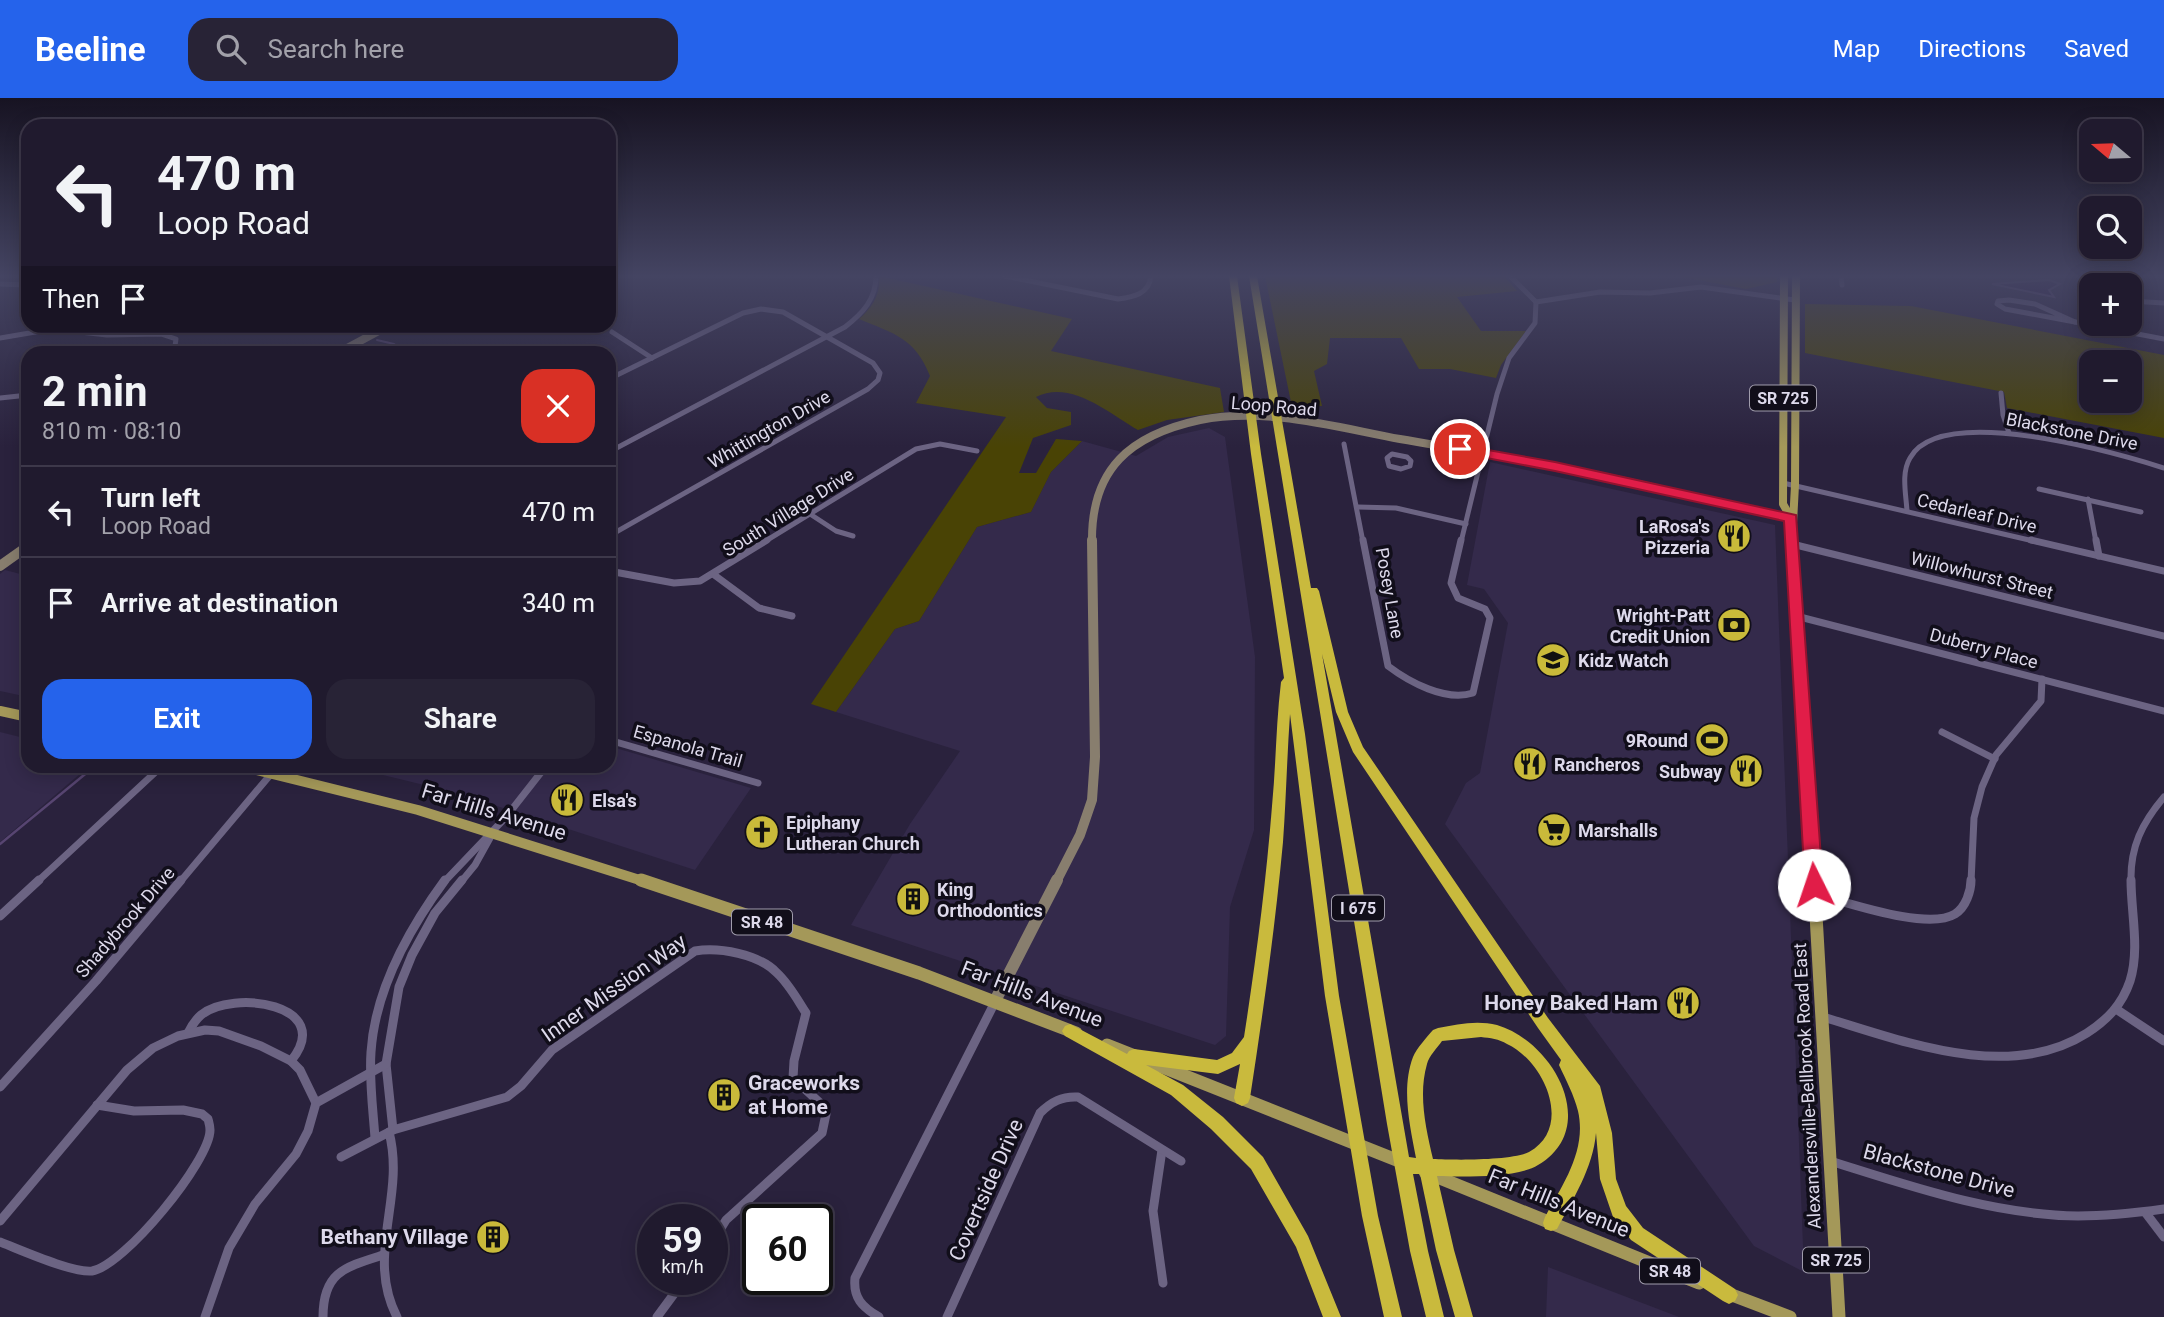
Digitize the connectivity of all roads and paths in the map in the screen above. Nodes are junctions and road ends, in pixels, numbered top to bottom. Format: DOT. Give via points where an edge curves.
graph roads {
  1 [pos="24,333"];
  2 [pos="86,333"];
  3 [pos="375,333"];
  4 [pos="614,333"];
  5 [pos="703,333"];
  6 [pos="820,333"];
  7 [pos="834,333"];
  8 [pos="1240,333"];
  9 [pos="1262,333"];
  10 [pos="1531,333"];
  11 [pos="1783,333"];
  12 [pos="1795,333"];
  13 [pos="2132,333"];
  14 [pos="827,337"];
  15 [pos="0,338"];
  16 [pos="2164,339"];
  17 [pos="173,346"];
  18 [pos="350,346"];
  19 [pos="1783,348"];
  20 [pos="1795,351"];
  21 [pos="652,358"];
  22 [pos="616,376"];
  23 [pos="2001,393"];
  24 [pos="21,396"];
  25 [pos="0,398"];
  26 [pos="1783,404"];
  27 [pos="1795,406"];
  28 [pos="2009,433"];
  29 [pos="1405,440"];
  30 [pos="1344,444"];
  31 [pos="616,448"];
  32 [pos="977,451"];
  33 [pos="1481,453"];
  34 [pos="1400,454"];
  35 [pos="2164,468"];
  36 [pos="1783,483"];
  37 [pos="1796,485"];
  38 [pos="2039,489"];
  39 [pos="1290,498"];
  40 [pos="2088,499"];
  41 [pos="1358,507"];
  42 [pos="1907,512"];
  43 [pos="2141,512"];
  44 [pos="810,514"];
  45 [pos="1791,518"];
  46 [pos="1466,524"];
  47 [pos="616,533"];
  48 [pos="853,536"];
  49 [pos="1792,544"];
  50 [pos="21,552"];
  51 [pos="2099,556"];
  52 [pos="0,566"];
  53 [pos="2164,571"];
  54 [pos="616,572"];
  55 [pos="713,574"];
  56 [pos="792,616"];
  57 [pos="1796,616"];
  58 [pos="2164,636"];
  59 [pos="1289,668"];
  60 [pos="2042,679"];
  61 [pos="0,711"];
  62 [pos="2164,711"];
  63 [pos="21,716"];
  64 [pos="1942,732"];
  65 [pos="616,742"];
  66 [pos="1994,759"];
  67 [pos="154,773"];
  68 [pos="267,773"];
  69 [pos="540,773"];
  70 [pos="271,774"];
  71 [pos="758,783"];
  72 [pos="2164,797"];
  73 [pos="492,834"];
  74 [pos="1815,894"];
  75 [pos="0,916"];
  76 [pos="995,1001"];
  77 [pos="2116,1009"];
  78 [pos="1823,1017"];
  79 [pos="1070,1031"];
  80 [pos="188,1033"];
  81 [pos="1551,1033"];
  82 [pos="1252,1035"];
  83 [pos="2164,1041"];
  84 [pos="1134,1056"];
  85 [pos="291,1061"];
  86 [pos="386,1064"];
  87 [pos="369,1073"];
  88 [pos="0,1087"];
  89 [pos="1242,1098"];
  90 [pos="316,1104"];
  91 [pos="97,1105"];
  92 [pos="391,1131"];
  93 [pos="376,1138"];
  94 [pos="1162,1150"];
  95 [pos="341,1157"];
  96 [pos="1181,1161"];
  97 [pos="1830,1161"];
  98 [pos="1409,1165"];
  99 [pos="1460,1178"];
  100 [pos="2164,1209"];
  101 [pos="2145,1212"];
  102 [pos="728,1220"];
  103 [pos="0,1221"];
  104 [pos="1551,1223"];
  105 [pos="2164,1237"];
  106 [pos="0,1242"];
  107 [pos="383,1255"];
  108 [pos="1163,1283"];
  109 [pos="673,1295"];
  110 [pos="1729,1295"];
  111 [pos="205,1317"];
  112 [pos="323,1317"];
  113 [pos="397,1317"];
  114 [pos="657,1317"];
  115 [pos="879,1317"];
  116 [pos="947,1317"];
  117 [pos="1332,1317"];
  118 [pos="1393,1317"];
  119 [pos="1435,1317"];
  120 [pos="1464,1317"];
  121 [pos="1790,1317"];
  122 [pos="1839,1317"];
  1 -- 15 [label="street"];
  2 -- 17 [label="street" via="167,334 176,341"];
  3 -- 18 [label="street"];
  4 -- 21 [label="street"];
  5 -- 21 [label="street"];
  6 -- 14 [label="street"];
  7 -- 14 [label="street"];
  8 -- 59 [label="highway, I 675"];
  9 -- 39 [label="highway, I 675"];
  10 -- 33 [label="street" via="1507,361"];
  11 -- 19 [label="main road, Alexandersville-Bellbrook Road East / SR 725"];
  12 -- 20 [label="main road, Alexandersville-Bellbrook Road East / SR 725"];
  13 -- 16 [label="street"];
  14 -- 31 [label="street"];
  14 -- 47 [label="street, Whittington Drive" via="877,366 875,383"];
  19 -- 20 [label="main road"];
  19 -- 26 [label="main road, Alexandersville-Bellbrook Road East / SR 725"];
  20 -- 27 [label="main road, Alexandersville-Bellbrook Road East / SR 725"];
  21 -- 22 [label="street"];
  23 -- 28 [label="street"];
  24 -- 25 [label="street"];
  26 -- 27 [label="main road"];
  26 -- 36 [label="main road, Alexandersville-Bellbrook Road East / SR 725"];
  27 -- 37 [label="main road, Alexandersville-Bellbrook Road East / SR 725"];
  28 -- 35 [label="street, Blackstone Drive"];
  28 -- 42 [label="street, Blackstone Drive" via="1960,433 1918,448 1907,466"];
  29 -- 33 [label="street, Loop Road"];
  29 -- 34 [label="street"];
  29 -- 76 [label="street, Loop Road" via="1253,416 1224,417 1184,424 1149,438 1112,466 1097,491 1093,513 1092,800 1080,835"];
  30 -- 41 [label="street, Posey Lane"];
  32 -- 44 [label="street, South Village Drive" via="940,444 921,447"];
  33 -- 45 [label="street, Loop Road"];
  33 -- 46 [label="street"];
  36 -- 37 [label="street, Cedarleaf Drive"];
  36 -- 45 [label="main road, Alexandersville-Bellbrook Road East / SR 725" via="1783,504"];
  37 -- 42 [label="street, Cedarleaf Drive"];
  37 -- 45 [label="main road, Alexandersville-Bellbrook Road East / SR 725"];
  38 -- 40 [label="street"];
  39 -- 81 [label="highway" via="1342,712 1357,749"];
  39 -- 119 [label="highway, I 675" via="1395,1124"];
  40 -- 43 [label="street"];
  40 -- 51 [label="street"];
  41 -- 46 [label="street" via="1396,508"];
  41 -- 46 [label="street, Posey Lane" via="1388,666 1449,696 1464,697 1473,693 1490,618 1485,609 1464,602 1451,583"];
  42 -- 51 [label="street, Cedarleaf Drive"];
  44 -- 48 [label="street"];
  44 -- 55 [label="street, South Village Drive"];
  45 -- 49 [label="main road, Alexandersville-Bellbrook Road East / SR 725"];
  49 -- 57 [label="main road, Alexandersville-Bellbrook Road East / SR 725"];
  49 -- 58 [label="street, Willowhurst Street"];
  50 -- 52 [label="street"];
  51 -- 53 [label="street, Cedarleaf Drive"];
  54 -- 55 [label="street, South Village Drive" via="680,584"];
  55 -- 56 [label="street" via="763,611"];
  57 -- 60 [label="street, Duberry Place"];
  57 -- 74 [label="main road, Alexandersville-Bellbrook Road East / SR 725"];
  59 -- 82 [label="highway" via="1279,806"];
  59 -- 118 [label="highway, I 675" via="1346,1083"];
  60 -- 62 [label="street, Duberry Place"];
  60 -- 66 [label="street" via="2038,707"];
  61 -- 63 [label="main road"];
  64 -- 66 [label="street"];
  65 -- 71 [label="street, Espanola Trail"];
  66 -- 74 [label="street" via="1974,818 1972,892 1957,913 1919,919"];
  67 -- 75 [label="street"];
  68 -- 70 [label="main road, Far Hills Avenue / SR 48"];
  69 -- 73 [label="street"];
  70 -- 73 [label="main road, Far Hills Avenue / SR 48" via="418,810"];
  70 -- 88 [label="street, Shadybrook Drive"];
  72 -- 77 [label="street" via="2141,828 2132,857 2133,969"];
  73 -- 76 [label="main road, Far Hills Avenue / SR 48" via="701,899"];
  73 -- 86 [label="street" via="412,955 399,987"];
  73 -- 87 [label="street" via="448,877 405,944 377,1014"];
  74 -- 78 [label="main road, Alexandersville-Bellbrook Road East / SR 725"];
  76 -- 79 [label="main road, Far Hills Avenue / SR 48"];
  76 -- 115 [label="street" via="855,1278 858,1302"];
  77 -- 78 [label="street" via="2096,1029 2067,1045 2013,1055 1953,1051"];
  77 -- 83 [label="street"];
  78 -- 97 [label="main road, Alexandersville-Bellbrook Road East / SR 725"];
  79 -- 84 [label="main road, Far Hills Avenue / SR 48"];
  79 -- 117 [label="highway" via="1177,1090 1257,1163 1302,1242"];
  80 -- 85 [label="street" via="219,1031"];
  80 -- 85 [label="street" via="203,1013 220,1005 269,1004 288,1013 302,1032 303,1043"];
  80 -- 91 [label="street" via="141,1057"];
  81 -- 104 [label="highway" via="1583,1098 1590,1127 1587,1152"];
  81 -- 110 [label="highway" via="1594,1091 1608,1179 1619,1210 1637,1234"];
  82 -- 84 [label="highway" via="1237,1058 1218,1068"];
  82 -- 89 [label="highway"];
  84 -- 89 [label="main road, Far Hills Avenue / SR 48"];
  85 -- 90 [label="street"];
  86 -- 87 [label="street"];
  86 -- 92 [label="street"];
  87 -- 90 [label="street"];
  87 -- 93 [label="street"];
  89 -- 98 [label="main road, Far Hills Avenue / SR 48"];
  90 -- 111 [label="street" via="296,1154 255,1204 229,1248"];
  91 -- 103 [label="street"];
  91 -- 106 [label="street" via="205,1116 211,1125 209,1138 155,1221 113,1263 95,1271 78,1270"];
  92 -- 93 [label="street, Inner Mission Way"];
  92 -- 102 [label="street, Inner Mission Way" via="507,1097 552,1050 695,951 714,948 769,966 802,1006 805,1019 793,1078 826,1109 828,1121 822,1133"];
  92 -- 107 [label="street" via="395,1177"];
  93 -- 95 [label="street, Inner Mission Way"];
  94 -- 96 [label="street, Covertside Drive"];
  94 -- 108 [label="street" via="1153,1211"];
  94 -- 116 [label="street, Covertside Drive" via="1078,1097 1048,1104"];
  97 -- 101 [label="street, Blackstone Drive" via="1946,1198 2007,1211 2072,1217"];
  97 -- 122 [label="main road, Alexandersville-Bellbrook Road East / SR 725"];
  98 -- 99 [label="highway"];
  99 -- 104 [label="main road, Far Hills Avenue / SR 48"];
  99 -- 120 [label="highway" via="1532,1160 1554,1141 1561,1108 1552,1076 1529,1050 1499,1032 1466,1029 1438,1035 1420,1059 1415,1090 1418,1128"];
  100 -- 101 [label="street, Blackstone Drive"];
  101 -- 105 [label="street"];
  104 -- 110 [label="main road, Far Hills Avenue / SR 48"];
  107 -- 112 [label="street" via="334,1275 321,1299"];
  107 -- 113 [label="street" via="383,1281"];
  109 -- 114 [label="street"];
  110 -- 121 [label="main road, Far Hills Avenue / SR 48"];
}
